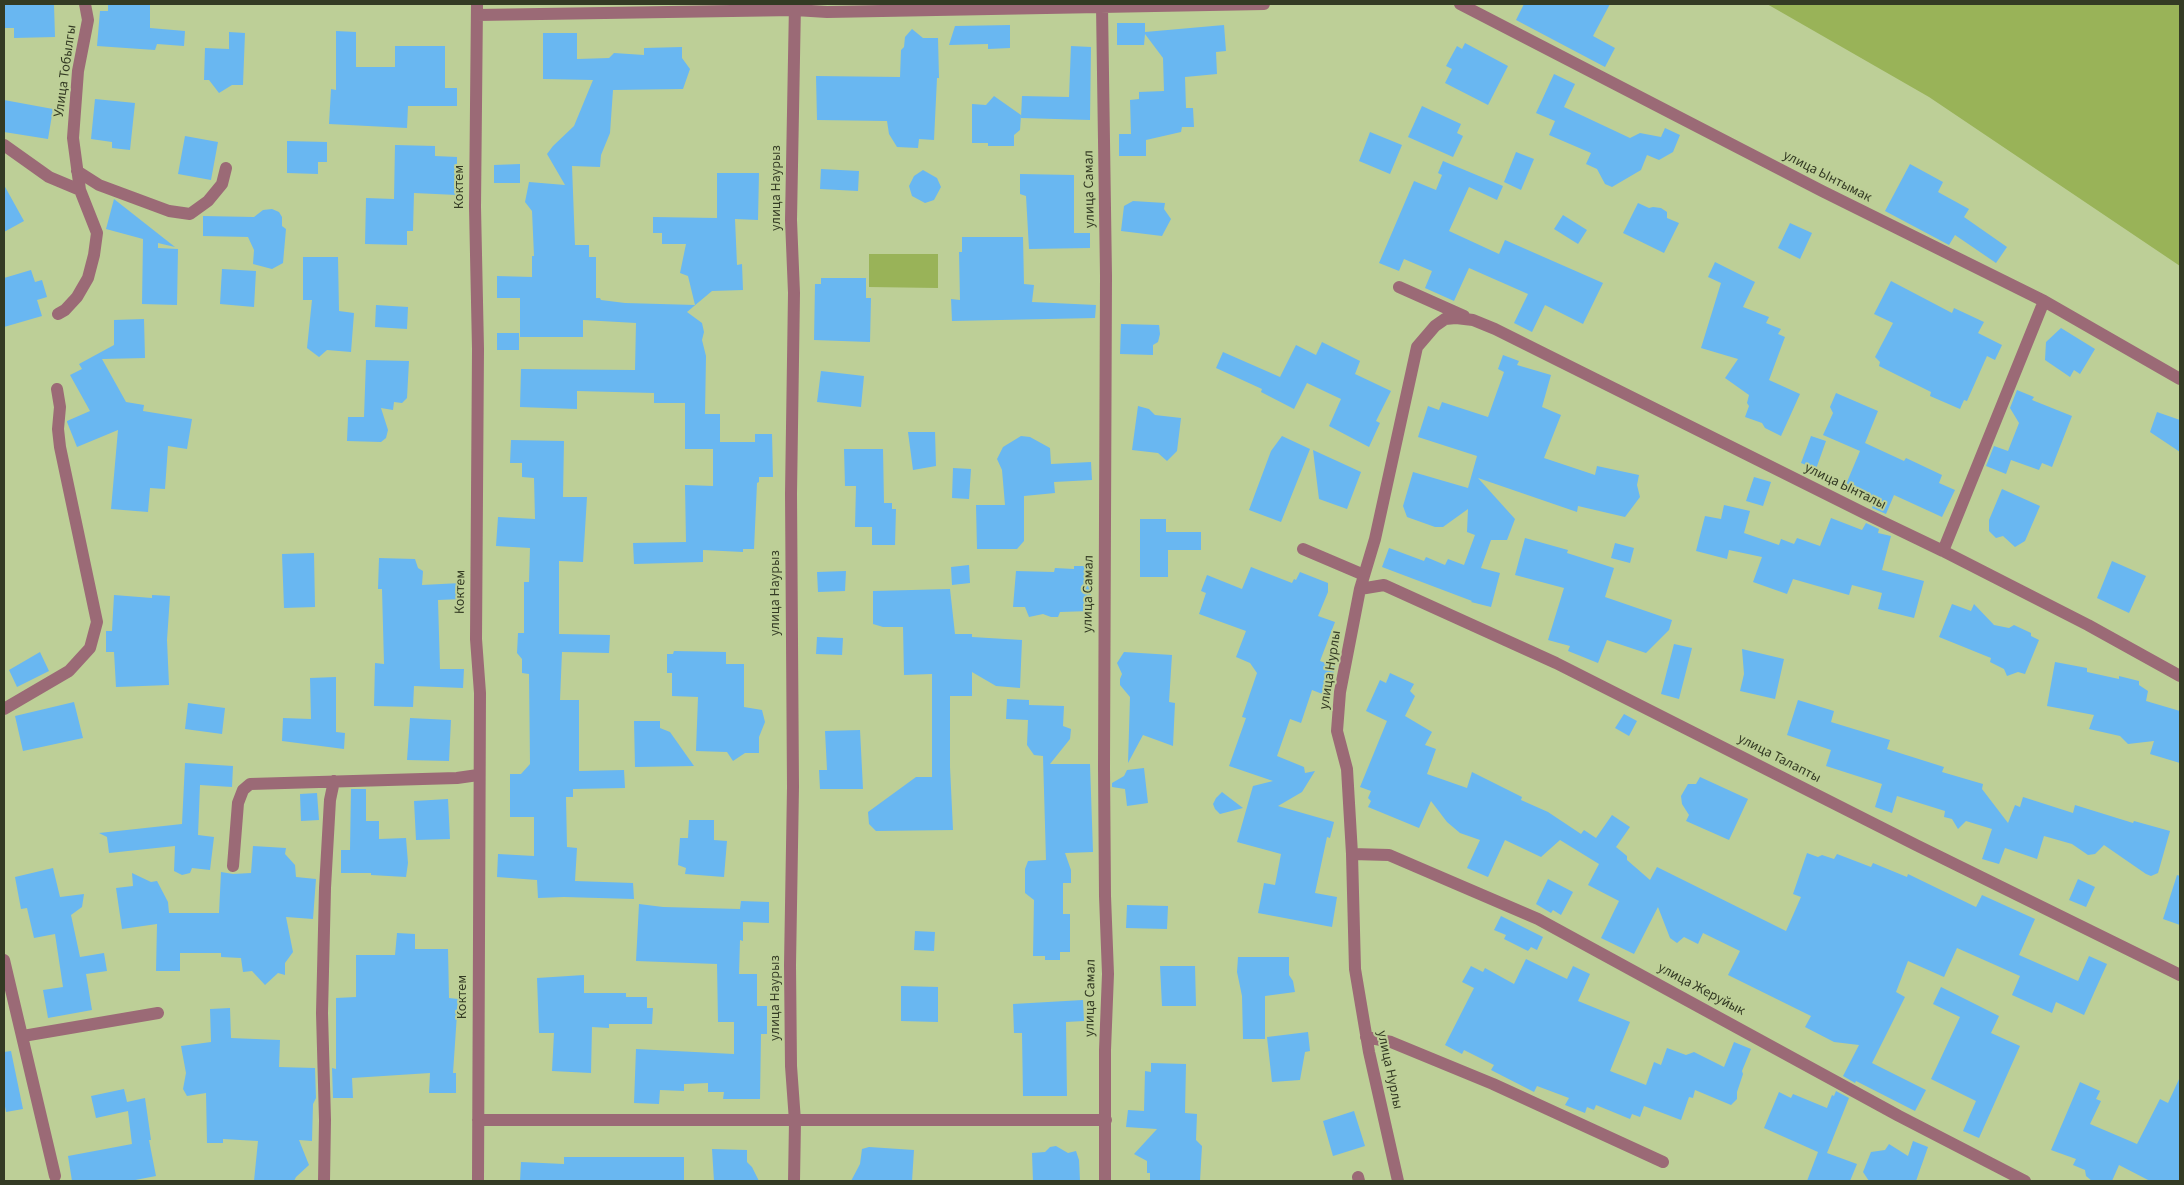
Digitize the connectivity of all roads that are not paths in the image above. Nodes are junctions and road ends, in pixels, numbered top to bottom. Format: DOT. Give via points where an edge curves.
graph roads {
  1 [pos="85,4"];
  2 [pos="1264,4"];
  3 [pos="1460,4"];
  4 [pos="1102,6"];
  5 [pos="795,7"];
  6 [pos="477,9"];
  7 [pos="4,145"];
  8 [pos="226,168"];
  9 [pos="78,172"];
  10 [pos="80,190"];
  11 [pos="1399,287"];
  12 [pos="2044,301"];
  13 [pos="58,314"];
  14 [pos="1473,320"];
  15 [pos="1495,329"];
  16 [pos="2180,379"];
  17 [pos="57,388"];
  18 [pos="1303,549"];
  19 [pos="1943,551"];
  20 [pos="1364,575"];
  21 [pos="1360,589"];
  22 [pos="2180,676"];
  23 [pos="4,709"];
  24 [pos="478,775"];
  25 [pos="334,781"];
  26 [pos="1352,854"];
  27 [pos="233,866"];
  28 [pos="4,960"];
  29 [pos="2180,975"];
  30 [pos="158,1013"];
  31 [pos="23,1036"];
  32 [pos="1366,1037"];
  33 [pos="478,1120"];
  34 [pos="1106,1120"];
  35 [pos="795,1121"];
  36 [pos="1663,1162"];
  37 [pos="55,1176"];
  38 [pos="324,1181"];
  39 [pos="478,1181"];
  40 [pos="794,1181"];
  41 [pos="1105,1181"];
  42 [pos="1398,1181"];
  43 [pos="2025,1181"];
  1 -- 9 [label="street, Улица Тобылгы" via="88,20 78,72 73,138"];
  2 -- 4 [label="street"];
  3 -- 12 [label="street, улица Ынтымак" via="1813,187"];
  4 -- 5 [label="street" via="827,12"];
  4 -- 34 [label="street, улица Самал" via="1106,276"];
  5 -- 6 [label="street"];
  5 -- 35 [label="street, улица Наурыз" via="791,220 794,293 790,965"];
  6 -- 24 [label="street, Коктем"];
  7 -- 10 [label="street" via="49,177"];
  8 -- 9 [label="street" via="222,184 208,201 190,214 169,211 99,185"];
  9 -- 10 [label="street, Улица Тобылгы"];
  10 -- 13 [label="street, Улица Тобылгы" via="97,233 94,255 88,278 78,297"];
  11 -- 14 [label="street"];
  12 -- 16 [label="street, улица Ынтымак"];
  12 -- 19 [label="street"];
  14 -- 15 [label="street, улица Нурлы"];
  14 -- 20 [label="street, улица Нурлы" via="1445,319 1416,347 1375,539"];
  15 -- 19 [label="street, улица Ынталы"];
  17 -- 23 [label="street" via="60,447 97,622 90,648 69,671"];
  18 -- 20 [label="street"];
  19 -- 22 [label="street, улица Ынталы"];
  20 -- 21 [label="street, улица Нурлы"];
  21 -- 26 [label="street, улица Нурлы" via="1340,692 1337,731 1347,769"];
  21 -- 29 [label="street, улица Талапты" via="1384,585 1547,659"];
  24 -- 25 [label="street"];
  24 -- 33 [label="street, Коктем"];
  25 -- 27 [label="street" via="250,784 243,790 238,803"];
  25 -- 38 [label="street" via="330,800 322,1013"];
  26 -- 32 [label="street, улица Нурлы" via="1355,969"];
  26 -- 43 [label="street, улица Жеруйык" via="1389,854 1538,919"];
  28 -- 31 [label="street"];
  30 -- 31 [label="street"];
  31 -- 37 [label="street"];
  32 -- 36 [label="street" via="1391,1042 1455,1068"];
  32 -- 42 [label="street, улица Нурлы"];
  33 -- 35 [label="street"];
  33 -- 39 [label="street, Коктем"];
  34 -- 35 [label="street"];
  34 -- 41 [label="street, улица Самал"];
  35 -- 40 [label="street, улица Наурыз"];
}
